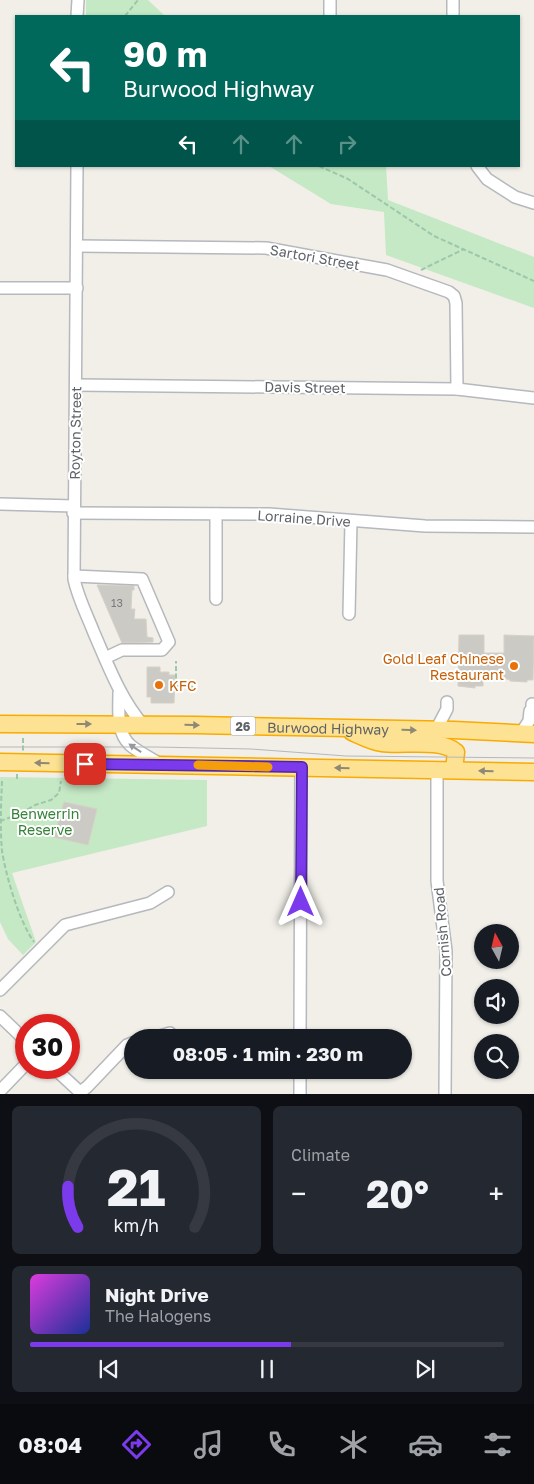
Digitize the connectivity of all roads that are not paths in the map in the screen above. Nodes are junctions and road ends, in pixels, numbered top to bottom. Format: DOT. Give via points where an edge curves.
graph roads {
  1 [pos="78,0"];
  2 [pos="330,0"];
  3 [pos="453,0"];
  4 [pos="77,15"];
  5 [pos="330,15"];
  6 [pos="453,15"];
  7 [pos="77,167"];
  8 [pos="478,167"];
  9 [pos="534,203"];
  10 [pos="78,246"];
  11 [pos="0,288"];
  12 [pos="77,288"];
  13 [pos="76,385"];
  14 [pos="457,389"];
  15 [pos="534,398"];
  16 [pos="0,504"];
  17 [pos="73,509"];
  18 [pos="216,514"];
  19 [pos="351,521"];
  20 [pos="534,527"];
  21 [pos="74,576"];
  22 [pos="216,599"];
  23 [pos="349,614"];
  24 [pos="105,658"];
  25 [pos="119,691"];
  26 [pos="533,707"];
  27 [pos="0,724"];
  28 [pos="119,724"];
  29 [pos="143,725"];
  30 [pos="342,728"];
  31 [pos="436,730"];
  32 [pos="454,730"];
  33 [pos="528,733"];
  34 [pos="0,762"];
  35 [pos="161,764"];
  36 [pos="302,767"];
  37 [pos="437,770"];
  38 [pos="454,770"];
  39 [pos="534,772"];
  40 [pos="168,892"];
  41 [pos="0,990"];
  42 [pos="0,1016"];
  43 [pos="300,1029"];
  44 [pos="15,1030"];
  45 [pos="124,1047"];
  46 [pos="15,1075"];
  47 [pos="66,1079"];
  48 [pos="300,1079"];
  49 [pos="0,1091"];
  50 [pos="81,1093"];
  51 [pos="300,1094"];
  52 [pos="445,1094"];
  1 -- 4 [label="street"];
  2 -- 5 [label="street"];
  3 -- 6 [label="street"];
  7 -- 10 [label="street, Royton Street"];
  8 -- 9 [label="street" via="487,179 508,193"];
  10 -- 12 [label="street, Royton Street"];
  10 -- 14 [label="street, Sartori Street" via="266,248 387,270 449,292 456,303"];
  11 -- 12 [label="street"];
  12 -- 13 [label="street, Royton Street"];
  13 -- 14 [label="street, Davis Street"];
  13 -- 17 [label="street, Royton Street"];
  14 -- 15 [label="street, Davis Street"];
  16 -- 17 [label="street, Lorraine Drive"];
  17 -- 18 [label="street, Lorraine Drive"];
  17 -- 21 [label="street, Royton Street"];
  18 -- 19 [label="street, Lorraine Drive" via="269,514"];
  18 -- 22 [label="street"];
  19 -- 20 [label="street, Lorraine Drive" via="425,526"];
  19 -- 23 [label="street"];
  21 -- 24 [label="street, Royton Street"];
  21 -- 24 [label="street" via="142,579 169,642 162,650 122,650"];
  24 -- 25 [label="street, Royton Street"];
  25 -- 28 [label="street, Royton Street"];
  25 -- 29 [label="street, Royton Street"];
  26 -- 33 [label="street"];
  27 -- 28 [label="highway, Burwood Highway / 26, one-way"];
  28 -- 29 [label="highway, Burwood Highway / 26"];
  35 -- 28 [label="street, Royton Street, one-way" via="131,746"];
  29 -- 30 [label="highway, Burwood Highway / 26, one-way"];
  30 -- 31 [label="highway, Burwood Highway / 26, one-way"];
  30 -- 38 [label="highway" via="380,743 449,746 456,752"];
  31 -- 32 [label="highway, Burwood Highway / 26"];
  31 -- 32 [label="street" via="447,705"];
  32 -- 33 [label="highway, Burwood Highway / 26"];
  35 -- 34 [label="highway, one-way"];
  35 -- 36 [label="highway"];
  37 -- 36 [label="highway, one-way"];
  36 -- 43 [label="street"];
  37 -- 38 [label="highway"];
  37 -- 52 [label="street, Cornish Road" via="437,881 446,952"];
  39 -- 38 [label="highway, one-way"];
  40 -- 41 [label="street" via="150,903 65,926"];
  42 -- 44 [label="street"];
  45 -- 50 [label="street"];
  46 -- 49 [label="street"];
  47 -- 50 [label="street"];
  48 -- 51 [label="street"];
}
